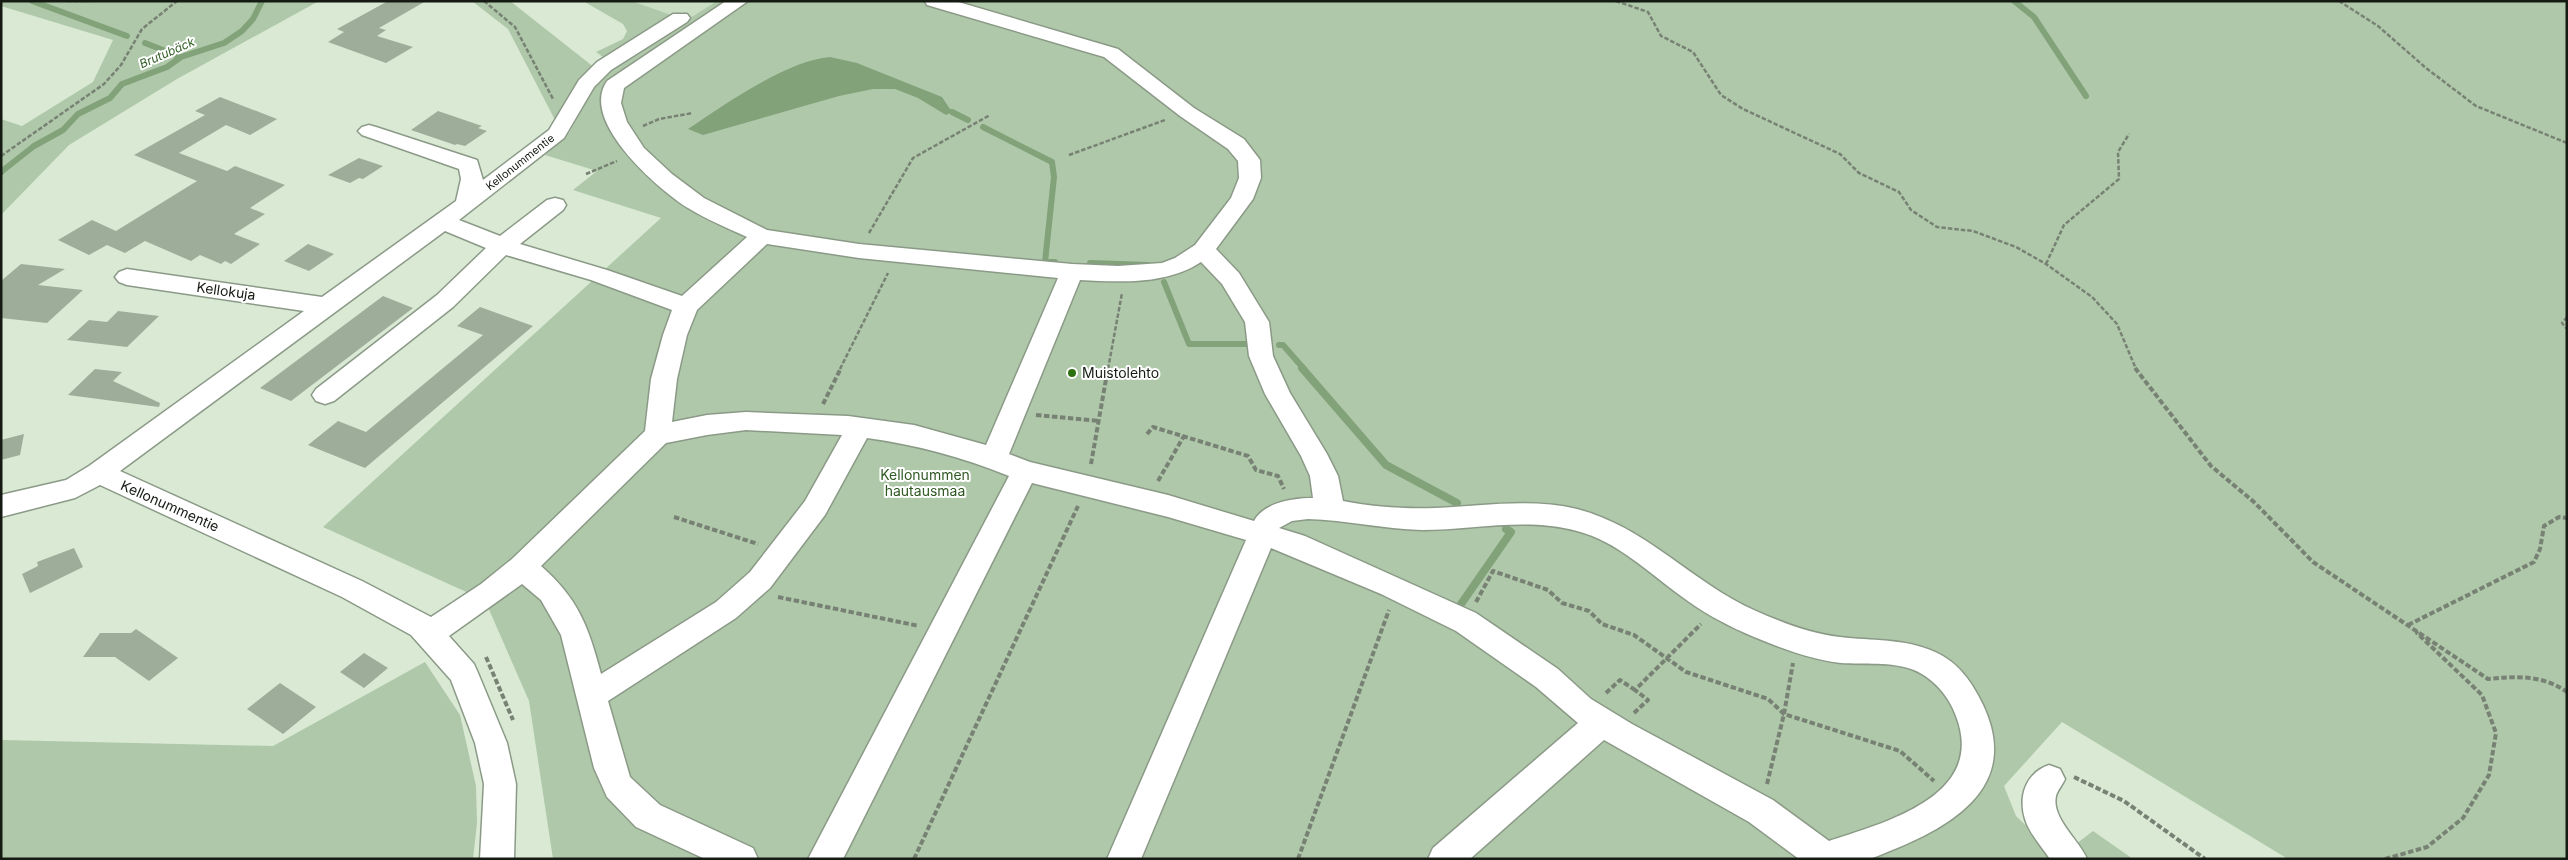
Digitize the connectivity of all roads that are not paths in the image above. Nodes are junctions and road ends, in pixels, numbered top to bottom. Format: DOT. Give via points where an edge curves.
graph roads {
  1 [pos="739,1"];
  2 [pos="934,1"];
  3 [pos="680,18"];
  4 [pos="369,131"];
  5 [pos="466,204"];
  6 [pos="555,204"];
  7 [pos="442,221"];
  8 [pos="762,236"];
  9 [pos="502,246"];
  10 [pos="1204,250"];
  11 [pos="1072,272"];
  12 [pos="127,277"];
  13 [pos="326,306"];
  14 [pos="686,306"];
  15 [pos="325,396"];
  16 [pos="860,427"];
  17 [pos="658,435"];
  18 [pos="994,459"];
  19 [pos="1024,471"];
  20 [pos="99,473"];
  21 [pos="1,506"];
  22 [pos="1334,510"];
  23 [pos="1262,534"];
  24 [pos="522,567"];
  25 [pos="429,634"];
  26 [pos="591,696"];
  27 [pos="1601,722"];
  28 [pos="2049,779"];
  29 [pos="1826,858"];
  30 [pos="497,859"];
  31 [pos="741,859"];
  32 [pos="825,859"];
  33 [pos="1124,859"];
  34 [pos="1445,859"];
  35 [pos="2070,859"];
  1 -- 8 [label="street" via="614,85 611,103 617,122 636,152 664,179 696,203"];
  2 -- 10 [label="street" via="1111,53 1236,144 1249,160 1250,178 1242,199"];
  3 -- 5 [label="street, Kellonummentie" via="604,66 586,84 557,134"];
  4 -- 5 [label="street, Kellonummentie" via="469,165 472,179"];
  5 -- 7 [label="street, Kellonummentie"];
  6 -- 9 [label="street"];
  7 -- 9 [label="street"];
  7 -- 13 [label="street, Kellonummentie"];
  8 -- 11 [label="street" via="859,251"];
  8 -- 14 [label="street"];
  9 -- 14 [label="street" via="599,275"];
  9 -- 15 [label="street" via="445,301"];
  10 -- 11 [label="street" via="1165,270 1125,274"];
  10 -- 22 [label="street" via="1231,279 1257,322 1261,356 1278,394 1314,454 1324,476 1327,498"];
  11 -- 18 [label="street"];
  12 -- 13 [label="street, Kellokuja"];
  13 -- 20 [label="street, Kellonummentie"];
  14 -- 17 [label="street" via="664,380"];
  16 -- 17 [label="street" via="746,421"];
  16 -- 18 [label="street" via="914,434"];
  16 -- 26 [label="street" via="814,508 748,591 726,610"];
  17 -- 24 [label="street"];
  18 -- 19 [label="street"];
  19 -- 23 [label="street"];
  19 -- 32 [label="street"];
  20 -- 21 [label="street" via="75,488"];
  20 -- 25 [label="street, Kellonummentie" via="352,589 421,626"];
  22 -- 23 [label="street" via="1290,509 1268,522"];
  22 -- 29 [label="street" via="1357,515 1430,519 1547,515 1580,521 1619,537 1729,612 1837,650 1910,656 1942,669 1964,696 1978,732 1978,762 1960,795 1929,819"];
  23 -- 27 [label="street" via="1295,544 1466,622 1547,678"];
  23 -- 33 [label="street"];
  24 -- 25 [label="street"];
  24 -- 26 [label="street" via="551,592 563,610 575,633"];
  25 -- 30 [label="street, Kellonummentie" via="464,673 490,743 500,784"];
  26 -- 31 [label="street" via="618,788 648,816"];
  27 -- 29 [label="street" via="1761,811"];
  27 -- 34 [label="street"];
  28 -- 35 [label="street" via="2039,792 2041,818"];
}
